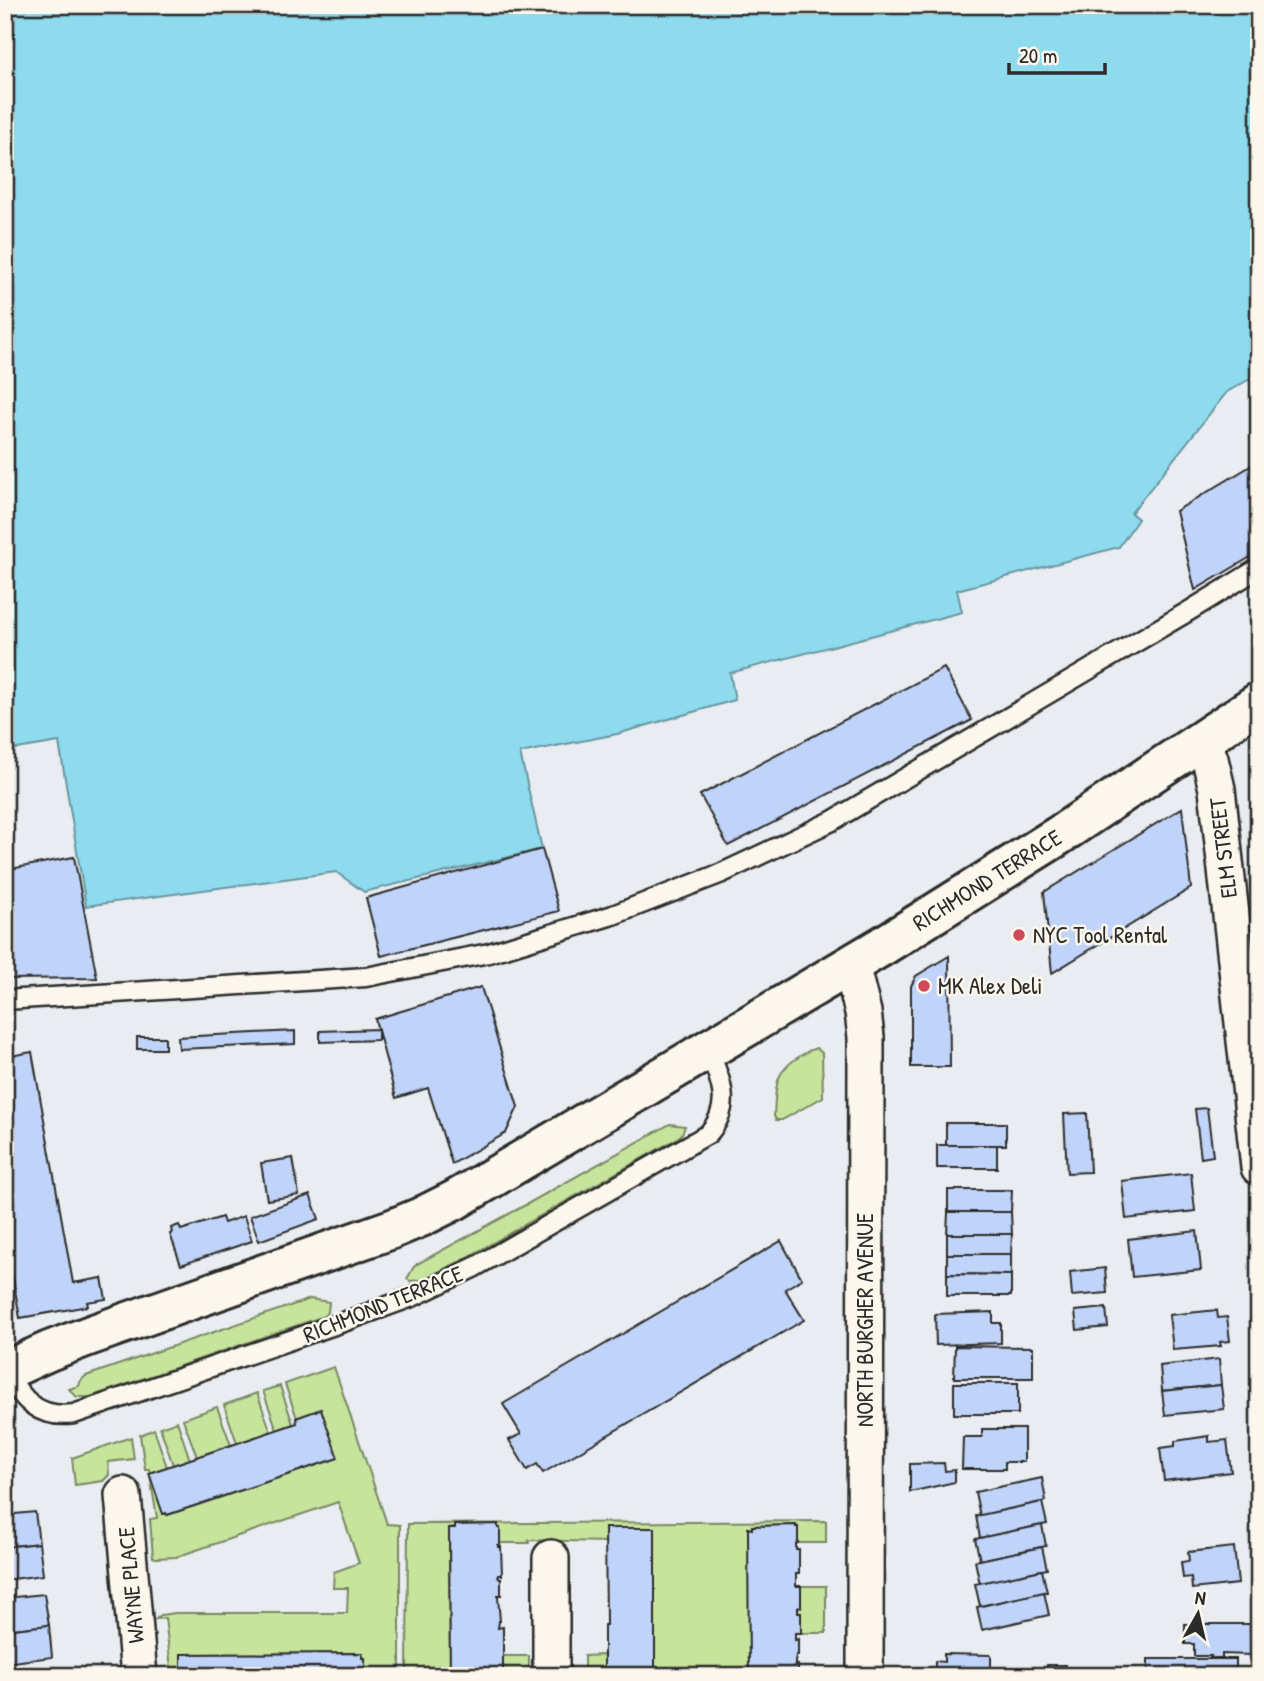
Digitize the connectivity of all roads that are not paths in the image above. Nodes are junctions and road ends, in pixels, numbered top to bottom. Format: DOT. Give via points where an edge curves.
graph roads {
  1 [pos="1259,568"];
  2 [pos="1259,702"];
  3 [pos="1202,740"];
  4 [pos="851,965"];
  5 [pos="5,1000"];
  6 [pos="709,1050"];
  7 [pos="1259,1167"];
  8 [pos="6,1371"];
  9 [pos="123,1495"];
  10 [pos="551,1558"];
  11 [pos="139,1676"];
  12 [pos="551,1676"];
  13 [pos="865,1676"];
  1 -- 5 [label="lane" via="832,821 722,873 625,910 489,953 366,977"];
  2 -- 3 [label="main road, RICHMOND TERRACE"];
  3 -- 4 [label="main road, RICHMOND TERRACE" via="1059,836"];
  3 -- 7 [label="street, ELM STREET" via="1217,789"];
  4 -- 6 [label="main road, RICHMOND TERRACE"];
  4 -- 13 [label="street, NORTH BURGHER AVENUE" via="866,1037"];
  6 -- 8 [label="main road, RICHMOND TERRACE" via="421,1217 91,1335"];
  6 -- 8 [label="lane, RICHMOND TERRACE" via="724,1099 718,1121 708,1134 445,1283 74,1413 53,1414 26,1401"];
  9 -- 11 [label="street, WAYNE PLACE"];
  10 -- 12 [label="street"];
}
